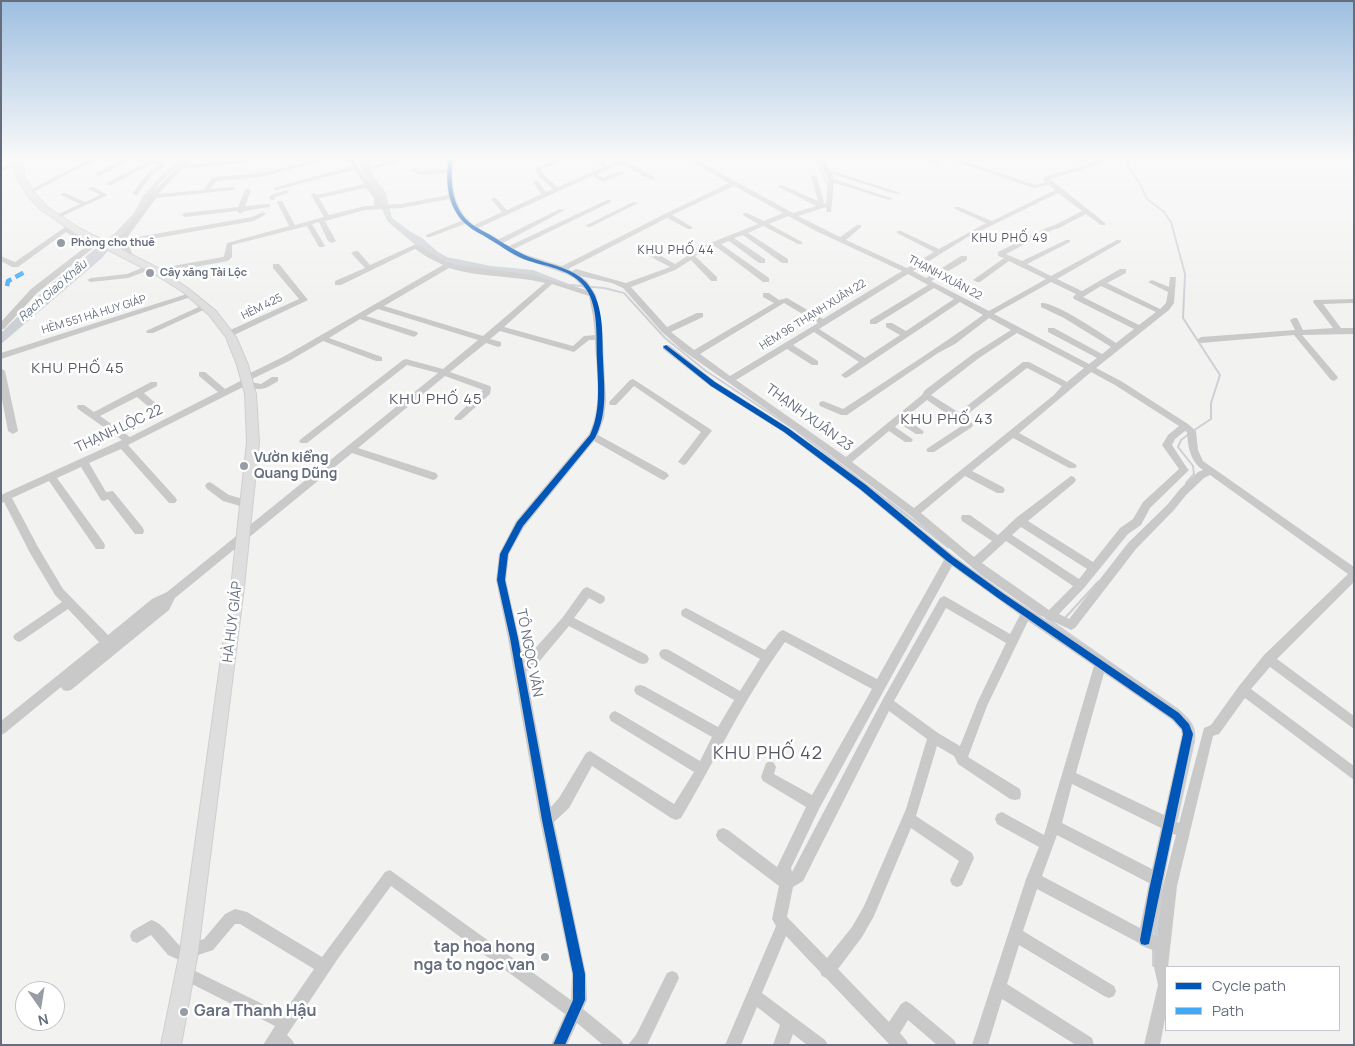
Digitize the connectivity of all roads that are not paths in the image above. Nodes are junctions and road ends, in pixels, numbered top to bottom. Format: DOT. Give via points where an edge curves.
graph roads {
  1 [pos="43,207"];
  2 [pos="79,207"];
  3 [pos="146,207"];
  4 [pos="257,207"];
  5 [pos="282,207"];
  6 [pos="319,207"];
  7 [pos="379,207"];
  8 [pos="394,207"];
  9 [pos="456,207"];
  10 [pos="501,207"];
  11 [pos="519,207"];
  12 [pos="597,207"];
  13 [pos="627,207"];
  14 [pos="684,207"];
  15 [pos="779,207"];
  16 [pos="825,207"];
  17 [pos="1025,207"];
  18 [pos="1081,207"];
  19 [pos="242,208"];
  20 [pos="957,208"];
  21 [pos="562,210"];
  22 [pos="1087,211"];
  23 [pos="506,213"];
  24 [pos="263,214"];
  25 [pos="745,214"];
  26 [pos="792,214"];
  27 [pos="185,215"];
  28 [pos="667,215"];
  29 [pos="56,217"];
  30 [pos="324,218"];
  31 [pos="575,218"];
  32 [pos="308,222"];
  33 [pos="466,222"];
  34 [pos="235,223"];
  35 [pos="763,224"];
  36 [pos="991,224"];
  37 [pos="1103,224"];
  38 [pos="70,226"];
  39 [pos="292,226"];
  40 [pos="588,226"];
  41 [pos="859,226"];
  42 [pos="474,227"];
  43 [pos="690,228"];
  44 [pos="596,231"];
  45 [pos="743,232"];
  46 [pos="899,232"];
  47 [pos="428,236"];
  48 [pos="729,238"];
  49 [pos="841,240"];
  50 [pos="332,241"];
  51 [pos="1068,241"];
  52 [pos="499,242"];
  53 [pos="1119,242"];
  54 [pos="800,243"];
  55 [pos="716,244"];
  56 [pos="321,246"];
  57 [pos="639,247"];
  58 [pos="509,249"];
  59 [pos="125,250"];
  60 [pos="940,252"];
  61 [pos="355,253"];
  62 [pos="691,256"];
  63 [pos="964,258"];
  64 [pos="1008,258"];
  65 [pos="3,260"];
  66 [pos="762,261"];
  67 [pos="785,261"];
  68 [pos="1022,264"];
  69 [pos="15,265"];
  70 [pos="276,266"];
  71 [pos="447,266"];
  72 [pos="675,267"];
  73 [pos="369,268"];
  74 [pos="565,268"];
  75 [pos="155,271"];
  76 [pos="907,271"];
  77 [pos="1123,271"];
  78 [pos="25,272"];
  79 [pos="714,278"];
  80 [pos="1050,278"];
  81 [pos="1173,279"];
  82 [pos="91,280"];
  83 [pos="766,280"];
  84 [pos="977,280"];
  85 [pos="926,281"];
  86 [pos="550,282"];
  87 [pos="1152,282"];
  88 [pos="338,283"];
  89 [pos="1100,283"];
  90 [pos="934,285"];
  91 [pos="626,286"];
  92 [pos="1172,291"];
  93 [pos="591,292"];
  94 [pos="1081,294"];
  95 [pos="192,295"];
  96 [pos="766,296"];
  97 [pos="960,299"];
  98 [pos="1352,301"];
  99 [pos="782,302"];
  100 [pos="1044,305"];
  101 [pos="376,306"];
  102 [pos="206,308"];
  103 [pos="1161,312"];
  104 [pos="989,314"];
  105 [pos="700,315"];
  106 [pos="358,316"];
  107 [pos="1294,320"];
  108 [pos="873,322"];
  109 [pos="824,323"];
  110 [pos="889,325"];
  111 [pos="1,327"];
  112 [pos="498,328"];
  113 [pos="1139,328"];
  114 [pos="814,329"];
  115 [pos="1018,329"];
  116 [pos="1051,330"];
  117 [pos="1336,330"];
  118 [pos="150,331"];
  119 [pos="666,331"];
  120 [pos="1354,331"];
  121 [pos="1298,333"];
  122 [pos="229,334"];
  123 [pos="414,334"];
  124 [pos="907,335"];
  125 [pos="599,337"];
  126 [pos="322,338"];
  127 [pos="483,339"];
  128 [pos="1201,340"];
  129 [pos="498,344"];
  130 [pos="787,344"];
  131 [pos="666,347"];
  132 [pos="1117,347"];
  133 [pos="694,354"];
  134 [pos="1,356"];
  135 [pos="1103,358"];
  136 [pos="379,359"];
  137 [pos="866,362"];
  138 [pos="816,363"];
  139 [pos="1091,368"];
  140 [pos="1,371"];
  141 [pos="442,372"];
  142 [pos="202,374"];
  143 [pos="845,375"];
  144 [pos="731,378"];
  145 [pos="1334,378"];
  146 [pos="275,379"];
  147 [pos="247,381"];
  148 [pos="154,384"];
  149 [pos="1068,386"];
  150 [pos="138,393"];
  151 [pos="224,393"];
  152 [pos="926,396"];
  153 [pos="612,403"];
  154 [pos="823,404"];
  155 [pos="80,407"];
  156 [pos="966,410"];
  157 [pos="159,411"];
  158 [pos="93,416"];
  159 [pos="458,418"];
  160 [pos="899,419"];
  161 [pos="1185,426"];
  162 [pos="889,427"];
  163 [pos="14,431"];
  164 [pos="920,432"];
  165 [pos="1012,433"];
  166 [pos="593,436"];
  167 [pos="908,440"];
  168 [pos="304,441"];
  169 [pos="125,442"];
  170 [pos="350,448"];
  171 [pos="931,450"];
  172 [pos="82,461"];
  173 [pos="683,462"];
  174 [pos="846,462"];
  175 [pos="1072,466"];
  176 [pos="1210,471"];
  177 [pos="965,472"];
  178 [pos="50,476"];
  179 [pos="433,476"];
  180 [pos="664,476"];
  181 [pos="1072,480"];
  182 [pos="210,486"];
  183 [pos="1000,490"];
  184 [pos="3,496"];
  185 [pos="172,500"];
  186 [pos="247,504"];
  187 [pos="914,513"];
  188 [pos="966,518"];
  189 [pos="1020,522"];
  190 [pos="139,531"];
  191 [pos="244,536"];
  192 [pos="1002,538"];
  193 [pos="100,546"];
  194 [pos="950,559"];
  195 [pos="975,563"];
  196 [pos="1094,568"];
  197 [pos="1354,574"];
  198 [pos="1080,585"];
  199 [pos="171,595"];
  200 [pos="600,599"];
  201 [pos="70,602"];
  202 [pos="686,613"];
  203 [pos="1026,613"];
  204 [pos="1051,615"];
  205 [pos="567,620"];
  206 [pos="19,637"];
  207 [pos="1012,642"];
  208 [pos="108,643"];
  209 [pos="665,654"];
  210 [pos="767,657"];
  211 [pos="643,659"];
  212 [pos="1268,659"];
  213 [pos="1102,664"];
  214 [pos="520,668"];
  215 [pos="878,686"];
  216 [pos="640,690"];
  217 [pos="1243,690"];
  218 [pos="743,699"];
  219 [pos="887,703"];
  220 [pos="615,717"];
  221 [pos="1354,723"];
  222 [pos="1,729"];
  223 [pos="720,735"];
  224 [pos="934,737"];
  225 [pos="1,738"];
  226 [pos="958,752"];
  227 [pos="770,767"];
  228 [pos="702,770"];
  229 [pos="1354,774"];
  230 [pos="1067,775"];
  231 [pos="1015,794"];
  232 [pos="814,804"];
  233 [pos="908,818"];
  234 [pos="1002,819"];
  235 [pos="547,820"];
  236 [pos="1168,825"];
  237 [pos="1054,826"];
  238 [pos="1184,832"];
  239 [pos="723,835"];
  240 [pos="1046,842"];
  241 [pos="1033,879"];
  242 [pos="1156,879"];
  243 [pos="957,880"];
  244 [pos="787,883"];
  245 [pos="784,924"];
  246 [pos="1016,935"];
  247 [pos="137,936"];
  248 [pos="1154,944"];
  249 [pos="188,953"];
  250 [pos="324,967"];
  251 [pos="828,971"];
  252 [pos="185,973"];
  253 [pos="672,978"];
  254 [pos="999,988"];
  255 [pos="1109,991"];
  256 [pos="754,996"];
  257 [pos="574,1011"];
  258 [pos="789,1022"];
  259 [pos="285,1023"];
  260 [pos="896,1040"];
  261 [pos="278,1042"];
  262 [pos="1087,1043"];
  263 [pos="171,1045"];
  264 [pos="559,1045"];
  265 [pos="616,1045"];
  266 [pos="636,1045"];
  267 [pos="733,1045"];
  268 [pos="781,1045"];
  269 [pos="820,1045"];
  270 [pos="950,1045"];
  271 [pos="980,1045"];
  272 [pos="1152,1045"];
  1 -- 29 [label="main road"];
  2 -- 29 [label="street"];
  3 -- 59 [label="street" via="122,238"];
  4 -- 19 [label="street"];
  5 -- 39 [label="street"];
  6 -- 30 [label="street"];
  7 -- 8 [label="street"];
  7 -- 30 [label="street"];
  9 -- 33 [label="street"];
  10 -- 23 [label="street"];
  11 -- 23 [label="street"];
  12 -- 31 [label="street"];
  13 -- 40 [label="street"];
  14 -- 28 [label="street"];
  15 -- 26 [label="street, THẠNH XUÂN 22"];
  16 -- 26 [label="street"];
  17 -- 36 [label="street, HẺM 96 THẠNH XUÂN 22"];
  18 -- 22 [label="street"];
  19 -- 27 [label="street"];
  19 -- 34 [label="street"];
  20 -- 36 [label="street"];
  21 -- 52 [label="street"];
  22 -- 37 [label="street"];
  22 -- 64 [label="street" via="1001,254"];
  23 -- 42 [label="street"];
  24 -- 34 [label="street"];
  25 -- 35 [label="street"];
  26 -- 35 [label="street"];
  26 -- 49 [label="street, THẠNH XUÂN 22"];
  28 -- 43 [label="street"];
  28 -- 74 [label="street"];
  29 -- 38 [label="main road"];
  30 -- 32 [label="street"];
  30 -- 50 [label="street"];
  31 -- 40 [label="street"];
  31 -- 58 [label="street"];
  32 -- 39 [label="street"];
  32 -- 56 [label="street"];
  33 -- 42 [label="street"];
  33 -- 47 [label="street"];
  34 -- 59 [label="street"];
  35 -- 45 [label="street"];
  35 -- 54 [label="street"];
  36 -- 60 [label="street, HẺM 96 THẠNH XUÂN 22"];
  38 -- 59 [label="main road, HÀ HUY GIÁP"];
  38 -- 69 [label="street"];
  38 -- 111 [label="street" via="69,232 93,245 34,291"];
  39 -- 75 [label="street" via="229,244 225,259"];
  40 -- 44 [label="street"];
  41 -- 49 [label="street"];
  42 -- 52 [label="street"];
  45 -- 48 [label="street"];
  45 -- 67 [label="street"];
  46 -- 60 [label="street"];
  48 -- 55 [label="street"];
  48 -- 66 [label="street"];
  49 -- 76 [label="street, THẠNH XUÂN 22"];
  51 -- 68 [label="street"];
  52 -- 58 [label="street"];
  53 -- 80 [label="street"];
  55 -- 62 [label="street"];
  55 -- 83 [label="street"];
  57 -- 72 [label="street"];
  58 -- 74 [label="street" via="524,257"];
  59 -- 75 [label="main road, HÀ HUY GIÁP"];
  60 -- 76 [label="street, HẺM 96 THẠNH XUÂN 22"];
  61 -- 73 [label="street"];
  62 -- 72 [label="street"];
  62 -- 79 [label="street"];
  63 -- 85 [label="street"];
  64 -- 68 [label="street"];
  64 -- 84 [label="street"];
  65 -- 69 [label="street"];
  68 -- 80 [label="street"];
  69 -- 78 [label="street"];
  70 -- 122 [label="street, HẺM 425" via="304,300"];
  71 -- 73 [label="street" via="416,246"];
  71 -- 86 [label="street"];
  71 -- 101 [label="street, THẠNH LỘC 22"];
  72 -- 91 [label="street"];
  73 -- 88 [label="street"];
  74 -- 91 [label="street"];
  74 -- 93 [label="street" via="581,279"];
  75 -- 82 [label="street"];
  75 -- 95 [label="main road, HÀ HUY GIÁP"];
  76 -- 85 [label="street, THẠNH XUÂN 22"];
  76 -- 109 [label="street, HẺM 96 THẠNH XUÂN 22"];
  77 -- 89 [label="street"];
  80 -- 94 [label="street"];
  80 -- 104 [label="street"];
  81 -- 92 [label="street"];
  85 -- 90 [label="street, THẠNH XUÂN 22"];
  86 -- 93 [label="street"];
  86 -- 112 [label="street"];
  87 -- 92 [label="street"];
  89 -- 94 [label="street"];
  89 -- 103 [label="street"];
  90 -- 97 [label="street, THẠNH XUÂN 22"];
  90 -- 108 [label="street"];
  91 -- 119 [label="street, THẠNH XUÂN 23"];
  92 -- 103 [label="street" via="1170,303"];
  93 -- 125 [label="street, TÔ NGỌC VÂN"];
  94 -- 113 [label="street" via="1078,297"];
  95 -- 102 [label="main road, HÀ HUY GIÁP"];
  95 -- 134 [label="street, HẺM 551 HÀ HUY GIÁP"];
  96 -- 99 [label="street"];
  97 -- 104 [label="street, THẠNH XUÂN 22"];
  97 -- 124 [label="street"];
  98 -- 117 [label="street" via="1317,302 1337,327"];
  99 -- 109 [label="street"];
  99 -- 133 [label="street"];
  100 -- 132 [label="street"];
  101 -- 106 [label="street, THẠNH LỘC 22"];
  101 -- 127 [label="street"];
  102 -- 118 [label="street"];
  102 -- 122 [label="main road, HÀ HUY GIÁP"];
  103 -- 113 [label="street"];
  104 -- 115 [label="street, THẠNH XUÂN 22"];
  104 -- 154 [label="street" via="844,413"];
  105 -- 119 [label="street"];
  106 -- 123 [label="street"];
  106 -- 126 [label="street, THẠNH LỘC 22"];
  107 -- 121 [label="street"];
  109 -- 114 [label="street, HẺM 96 THẠNH XUÂN 22"];
  110 -- 124 [label="street"];
  112 -- 125 [label="street" via="574,349 587,338"];
  112 -- 127 [label="street"];
  113 -- 132 [label="street"];
  114 -- 130 [label="street, HẺM 96 THẠNH XUÂN 22"];
  114 -- 137 [label="street"];
  115 -- 139 [label="street, THẠNH XUÂN 22"];
  115 -- 152 [label="street" via="976,356"];
  116 -- 135 [label="street"];
  117 -- 120 [label="street"];
  117 -- 121 [label="street"];
  119 -- 133 [label="street, THẠNH XUÂN 23"];
  121 -- 128 [label="street"];
  121 -- 145 [label="street"];
  122 -- 147 [label="main road, HÀ HUY GIÁP"];
  124 -- 137 [label="street"];
  125 -- 166 [label="street, TÔ NGỌC VÂN" via="601,418"];
  126 -- 136 [label="street"];
  126 -- 147 [label="street, THẠNH LỘC 22"];
  127 -- 129 [label="street"];
  127 -- 141 [label="street"];
  130 -- 138 [label="street"];
  130 -- 144 [label="street, HẺM 96 THẠNH XUÂN 22"];
  131 -- 194 [label="street" via="713,384 786,430 863,487"];
  132 -- 135 [label="street"];
  133 -- 144 [label="street, THẠNH XUÂN 23"];
  135 -- 139 [label="street"];
  137 -- 143 [label="street"];
  139 -- 149 [label="street"];
  139 -- 161 [label="street, THẠNH XUÂN 22"];
  140 -- 163 [label="street"];
  141 -- 159 [label="street" via="488,390"];
  141 -- 168 [label="street" via="406,362"];
  141 -- 170 [label="street"];
  142 -- 151 [label="street"];
  144 -- 174 [label="street, THẠNH XUÂN 23"];
  146 -- 147 [label="street" via="262,386"];
  147 -- 151 [label="street, THẠNH LỘC 22"];
  147 -- 186 [label="main road, HÀ HUY GIÁP" via="254,414"];
  148 -- 150 [label="street"];
  149 -- 156 [label="street" via="1026,364"];
  149 -- 165 [label="street"];
  150 -- 157 [label="street"];
  150 -- 158 [label="street"];
  151 -- 169 [label="street, THẠNH LỘC 22"];
  152 -- 160 [label="street"];
  152 -- 171 [label="street" via="969,426"];
  153 -- 173 [label="street" via="633,382 707,431"];
  155 -- 158 [label="street"];
  158 -- 169 [label="street" via="120,433"];
  160 -- 162 [label="street"];
  160 -- 164 [label="street"];
  161 -- 176 [label="street" via="1193,437 1193,450 1200,463"];
  161 -- 196 [label="street" via="1171,437 1167,445 1184,470 1146,504 1136,522 1124,531"];
  162 -- 167 [label="street"];
  162 -- 174 [label="street"];
  165 -- 175 [label="street"];
  165 -- 177 [label="street"];
  166 -- 180 [label="street"];
  166 -- 214 [label="street, TÔ NGỌC VÂN" via="520,524 504,554 501,580"];
  169 -- 172 [label="street, THẠNH LỘC 22"];
  169 -- 185 [label="street"];
  170 -- 179 [label="street"];
  170 -- 191 [label="street"];
  172 -- 178 [label="street, THẠNH LỘC 22"];
  172 -- 184 [label="street, THẠNH LỘC 22"];
  172 -- 190 [label="street" via="104,497 110,494"];
  174 -- 187 [label="street, THẠNH XUÂN 23"];
  176 -- 197 [label="street"];
  176 -- 204 [label="street, THẠNH XUÂN 23" via="1201,475 1132,546 1071,626"];
  177 -- 183 [label="street"];
  177 -- 187 [label="street"];
  178 -- 184 [label="street, THẠNH LỘC 22"];
  178 -- 193 [label="street"];
  181 -- 189 [label="street"];
  182 -- 186 [label="street" via="226,498"];
  184 -- 201 [label="street" via="59,592"];
  186 -- 191 [label="main road, HÀ HUY GIÁP"];
  187 -- 195 [label="street, THẠNH XUÂN 23"];
  188 -- 192 [label="street"];
  189 -- 192 [label="street"];
  189 -- 196 [label="street"];
  191 -- 199 [label="street"];
  191 -- 249 [label="main road, HÀ HUY GIÁP" via="211,801"];
  192 -- 195 [label="street"];
  192 -- 198 [label="street"];
  194 -- 203 [label="street"];
  194 -- 215 [label="street"];
  195 -- 204 [label="street, THẠNH XUÂN 23"];
  196 -- 198 [label="street"];
  197 -- 212 [label="street"];
  198 -- 204 [label="street"];
  199 -- 208 [label="street" via="156,602"];
  199 -- 225 [label="street" via="165,607"];
  200 -- 205 [label="street" via="588,592"];
  201 -- 206 [label="street"];
  201 -- 208 [label="street"];
  202 -- 210 [label="street"];
  203 -- 207 [label="street"];
  203 -- 213 [label="street"];
  205 -- 211 [label="street"];
  205 -- 214 [label="street" via="529,665"];
  207 -- 219 [label="street" via="944,601"];
  207 -- 226 [label="street" via="964,752"];
  208 -- 222 [label="street"];
  209 -- 218 [label="street"];
  210 -- 215 [label="street" via="783,635"];
  210 -- 218 [label="street"];
  212 -- 217 [label="street"];
  212 -- 221 [label="street"];
  213 -- 230 [label="street"];
  213 -- 236 [label="street" via="1176,716 1186,727 1188,734"];
  214 -- 235 [label="street, TÔ NGỌC VÂN"];
  215 -- 232 [label="street"];
  216 -- 223 [label="street"];
  217 -- 229 [label="street"];
  217 -- 238 [label="street" via="1215,730 1208,732"];
  218 -- 223 [label="street"];
  219 -- 224 [label="street"];
  219 -- 244 [label="street" via="798,876"];
  220 -- 228 [label="street"];
  223 -- 228 [label="street"];
  224 -- 226 [label="street"];
  224 -- 233 [label="street"];
  226 -- 231 [label="street" via="962,760"];
  227 -- 232 [label="street" via="767,777"];
  228 -- 235 [label="street" via="676,813 590,757 564,803"];
  230 -- 236 [label="street"];
  230 -- 237 [label="street"];
  232 -- 244 [label="street" via="784,868"];
  233 -- 243 [label="street" via="967,858"];
  233 -- 251 [label="street" via="869,911"];
  234 -- 240 [label="street"];
  235 -- 257 [label="street, TÔ NGỌC VÂN" via="579,974 579,1000"];
  236 -- 238 [label="street"];
  236 -- 242 [label="street"];
  237 -- 240 [label="street"];
  237 -- 242 [label="street"];
  238 -- 248 [label="street"];
  239 -- 244 [label="street"];
  240 -- 241 [label="street"];
  241 -- 246 [label="street"];
  241 -- 248 [label="street"];
  242 -- 248 [label="street"];
  244 -- 245 [label="street" via="779,919"];
  245 -- 251 [label="street"];
  245 -- 256 [label="street"];
  246 -- 254 [label="street"];
  246 -- 255 [label="street"];
  247 -- 249 [label="street" via="151,927 155,928 179,955"];
  248 -- 272 [label="street" via="1165,985"];
  249 -- 250 [label="street" via="208,945 235,916 242,917"];
  249 -- 252 [label="main road, HÀ HUY GIÁP"];
  250 -- 257 [label="street" via="390,877"];
  250 -- 259 [label="street"];
  251 -- 260 [label="street"];
  252 -- 259 [label="street"];
  252 -- 263 [label="main road, HÀ HUY GIÁP"];
  253 -- 266 [label="street"];
  254 -- 262 [label="street"];
  254 -- 271 [label="street"];
  256 -- 258 [label="street"];
  256 -- 267 [label="street"];
  257 -- 264 [label="street, TÔ NGỌC VÂN"];
  257 -- 265 [label="street"];
  258 -- 268 [label="street"];
  258 -- 269 [label="street"];
  259 -- 261 [label="street"];
  260 -- 270 [label="street" via="906,1009"];
}
